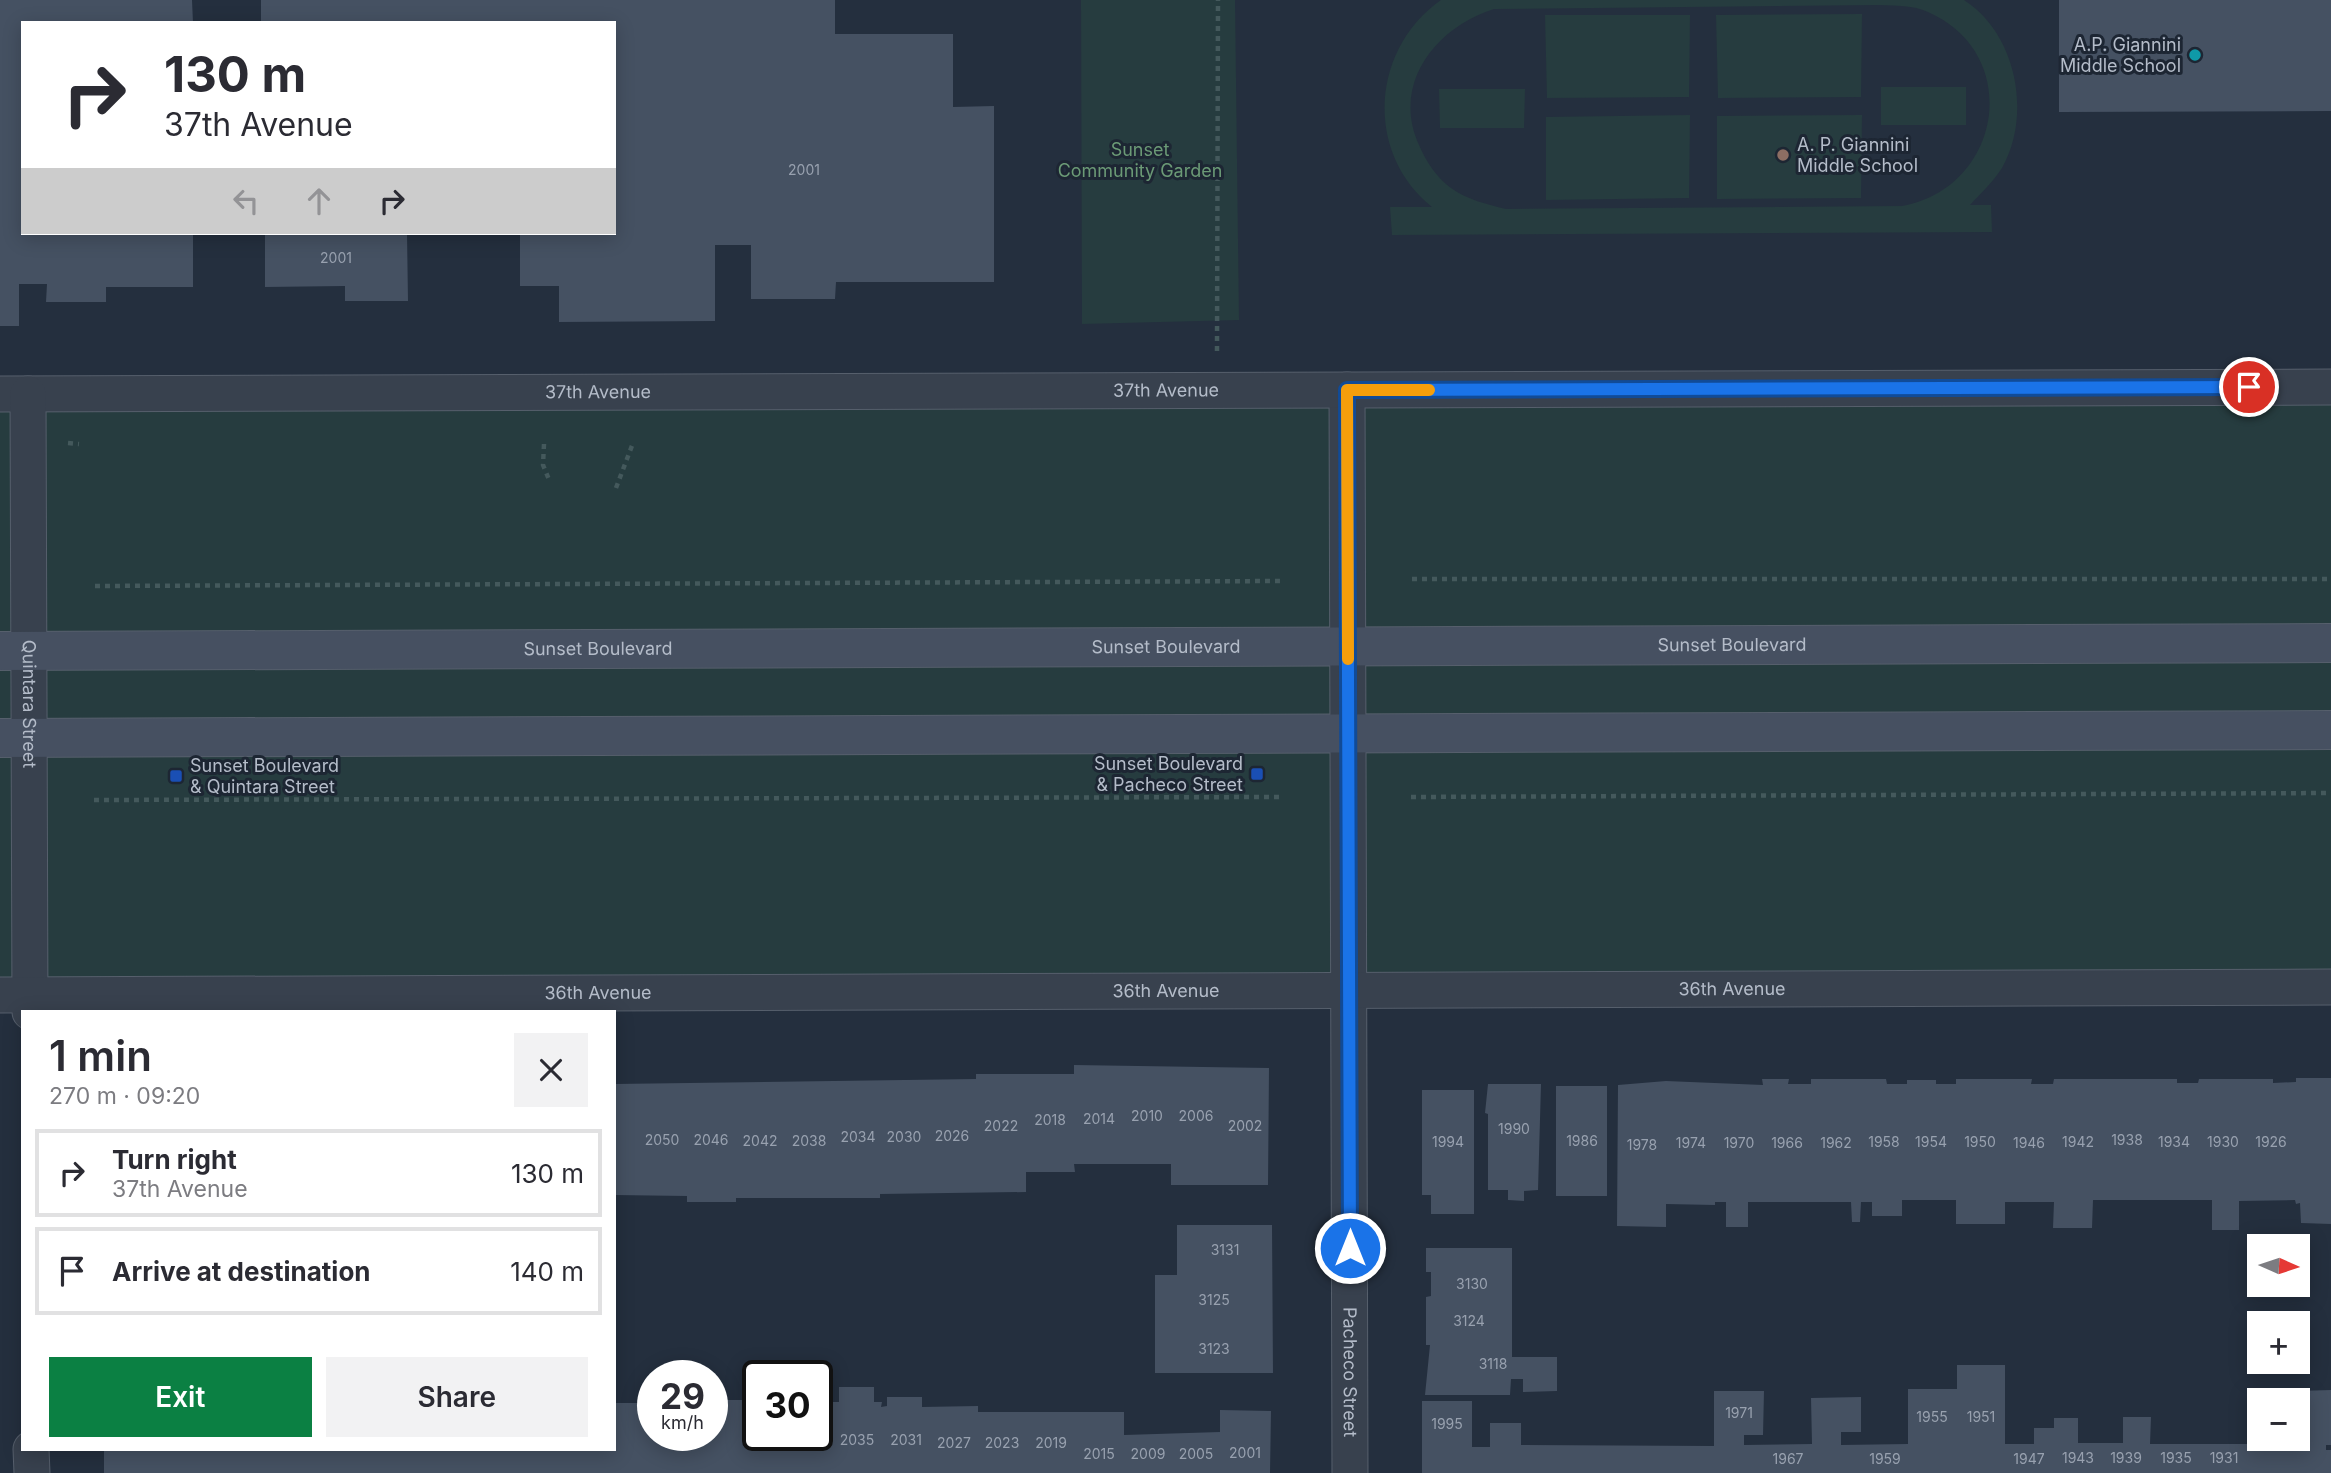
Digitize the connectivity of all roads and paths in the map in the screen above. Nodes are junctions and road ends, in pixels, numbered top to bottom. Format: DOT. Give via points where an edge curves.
graph roads {
  1 [pos="1218,0"];
  2 [pos="2331,387"];
  3 [pos="1217,390"];
  4 [pos="1347,390"];
  5 [pos="14,394"];
  6 [pos="633,443"];
  7 [pos="544,444"];
  8 [pos="550,482"];
  9 [pos="616,488"];
  10 [pos="1412,579"];
  11 [pos="2331,579"];
  12 [pos="1282,581"];
  13 [pos="95,586"];
  14 [pos="2331,643"];
  15 [pos="1348,646"];
  16 [pos="15,650"];
  17 [pos="2331,730"];
  18 [pos="1348,733"];
  19 [pos="15,737"];
  20 [pos="2331,793"];
  21 [pos="1281,797"];
  22 [pos="1411,797"];
  23 [pos="94,800"];
  24 [pos="2331,987"];
  25 [pos="1349,991"];
  26 [pos="20,1000"];
  27 [pos="32,1451"];
  28 [pos="32,1473"];
  29 [pos="1350,1473"];
  1 -- 3 [label="path"];
  2 -- 4 [label="street, 37th Avenue"];
  3 -- 4 [label="street, 37th Avenue"];
  3 -- 5 [label="street, 37th Avenue"];
  4 -- 15 [label="street, Pacheco Street"];
  5 -- 16 [label="street, Quintara Street"];
  6 -- 9 [label="path"];
  7 -- 8 [label="path" via="542,465"];
  10 -- 11 [label="path"];
  12 -- 13 [label="path"];
  14 -- 15 [label="main road, Sunset Boulevard"];
  15 -- 16 [label="main road, Sunset Boulevard"];
  15 -- 18 [label="street, Pacheco Street"];
  16 -- 19 [label="street, Quintara Street"];
  17 -- 18 [label="main road"];
  18 -- 19 [label="main road"];
  18 -- 25 [label="street, Pacheco Street"];
  19 -- 26 [label="street, Quintara Street"];
  20 -- 22 [label="path"];
  21 -- 23 [label="path"];
  24 -- 25 [label="street, 36th Avenue"];
  25 -- 26 [label="street, 36th Avenue"];
  25 -- 29 [label="street, Pacheco Street"];
  27 -- 28 [label="street"];
}
